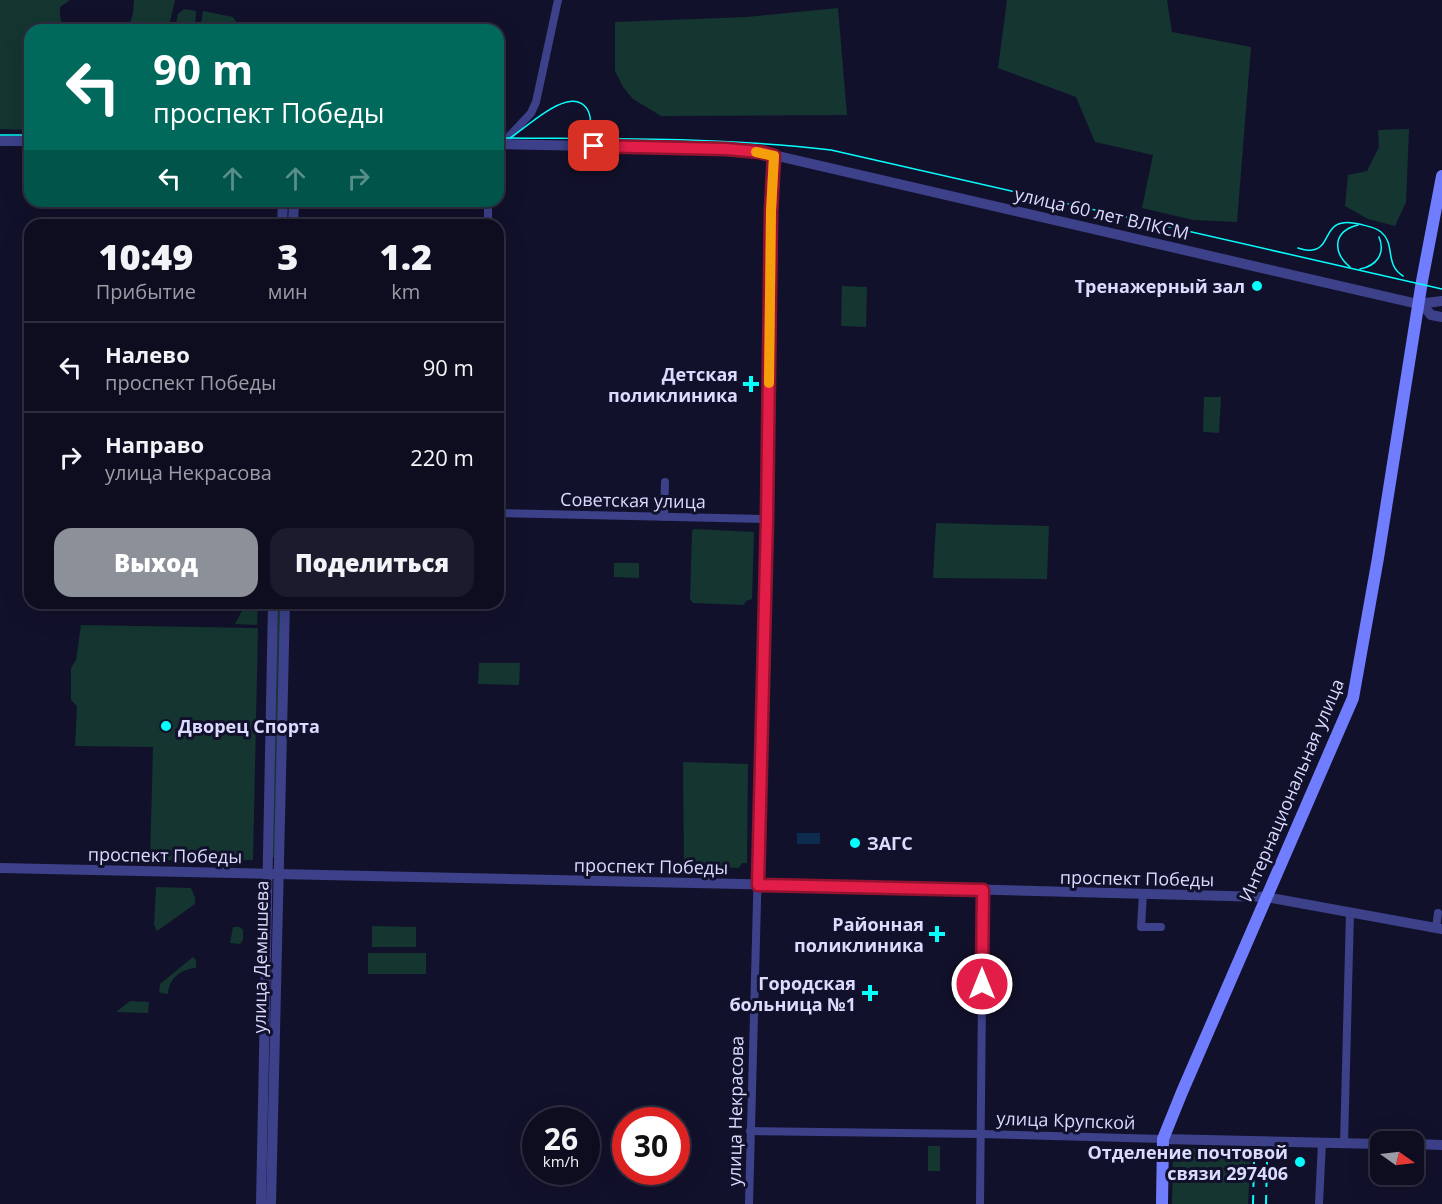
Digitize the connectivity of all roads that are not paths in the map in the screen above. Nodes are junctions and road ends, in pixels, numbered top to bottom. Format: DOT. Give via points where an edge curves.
graph roads {
  1 [pos="558,0"];
  2 [pos="504,140"];
  3 [pos="0,141"];
  4 [pos="24,141"];
  5 [pos="504,144"];
  6 [pos="774,156"];
  7 [pos="1442,176"];
  8 [pos="1442,301"];
  9 [pos="1420,304"];
  10 [pos="1442,317"];
  11 [pos="665,482"];
  12 [pos="504,513"];
  13 [pos="664,517"];
  14 [pos="767,519"];
  15 [pos="273,609"];
  16 [pos="285,609"];
  17 [pos="0,867"];
  18 [pos="266,874"];
  19 [pos="278,875"];
  20 [pos="758,885"];
  21 [pos="983,890"];
  22 [pos="1143,894"];
  23 [pos="1266,897"];
  24 [pos="1350,912"];
  25 [pos="1438,913"];
  26 [pos="1161,927"];
  27 [pos="1439,928"];
  28 [pos="750,1131"];
  29 [pos="981,1134"];
  30 [pos="1163,1139"];
  31 [pos="1322,1142"];
  32 [pos="1344,1144"];
  33 [pos="1370,1144"];
  34 [pos="1424,1144"];
  35 [pos="1442,1145"];
  36 [pos="261,1204"];
  37 [pos="272,1204"];
  38 [pos="749,1204"];
  39 [pos="980,1204"];
  40 [pos="1162,1204"];
  41 [pos="1319,1204"];
  1 -- 2 [label="street" via="536,102 531,113"];
  3 -- 4 [label="street"];
  5 -- 6 [label="street, улица 60 лет ВЛКСМ" via="726,149"];
  6 -- 9 [label="street, улица 60 лет ВЛКСМ"];
  6 -- 14 [label="street, улица Некрасова"];
  7 -- 9 [label="main road, Интернациональная улица"];
  8 -- 9 [label="street, улица 60 лет ВЛКСМ"];
  9 -- 10 [label="street, улица 60 лет ВЛКСМ" via="1431,315"];
  9 -- 23 [label="main road, Интернациональная улица" via="1353,698"];
  11 -- 13 [label="street"];
  12 -- 13 [label="street, Советская улица"];
  13 -- 14 [label="street, Советская улица"];
  14 -- 20 [label="street, улица Некрасова"];
  15 -- 18 [label="street, улица Демышева"];
  16 -- 19 [label="street, улица Демышева"];
  17 -- 18 [label="street, проспект Победы"];
  18 -- 19 [label="street, проспект Победы"];
  18 -- 36 [label="street, улица Демышева"];
  19 -- 20 [label="street, проспект Победы"];
  19 -- 37 [label="street, улица Демышева"];
  20 -- 21 [label="street, проспект Победы"];
  20 -- 28 [label="street, улица Некрасова"];
  21 -- 22 [label="street, проспект Победы"];
  21 -- 29 [label="street"];
  22 -- 23 [label="street, проспект Победы"];
  22 -- 26 [label="street" via="1141,927"];
  23 -- 24 [label="street, проспект Победы"];
  23 -- 30 [label="main road, Интернациональная улица"];
  24 -- 27 [label="street, проспект Победы"];
  24 -- 32 [label="street"];
  25 -- 27 [label="street"];
  28 -- 29 [label="street, улица Крупской"];
  28 -- 38 [label="street, улица Некрасова"];
  29 -- 30 [label="street, улица Крупской"];
  29 -- 39 [label="street"];
  30 -- 31 [label="street, улица Крупской"];
  30 -- 40 [label="main road, Интернациональная улица"];
  31 -- 32 [label="street, улица Крупской"];
  31 -- 41 [label="street"];
  32 -- 33 [label="street, улица Крупской"];
  34 -- 35 [label="street"];
}
